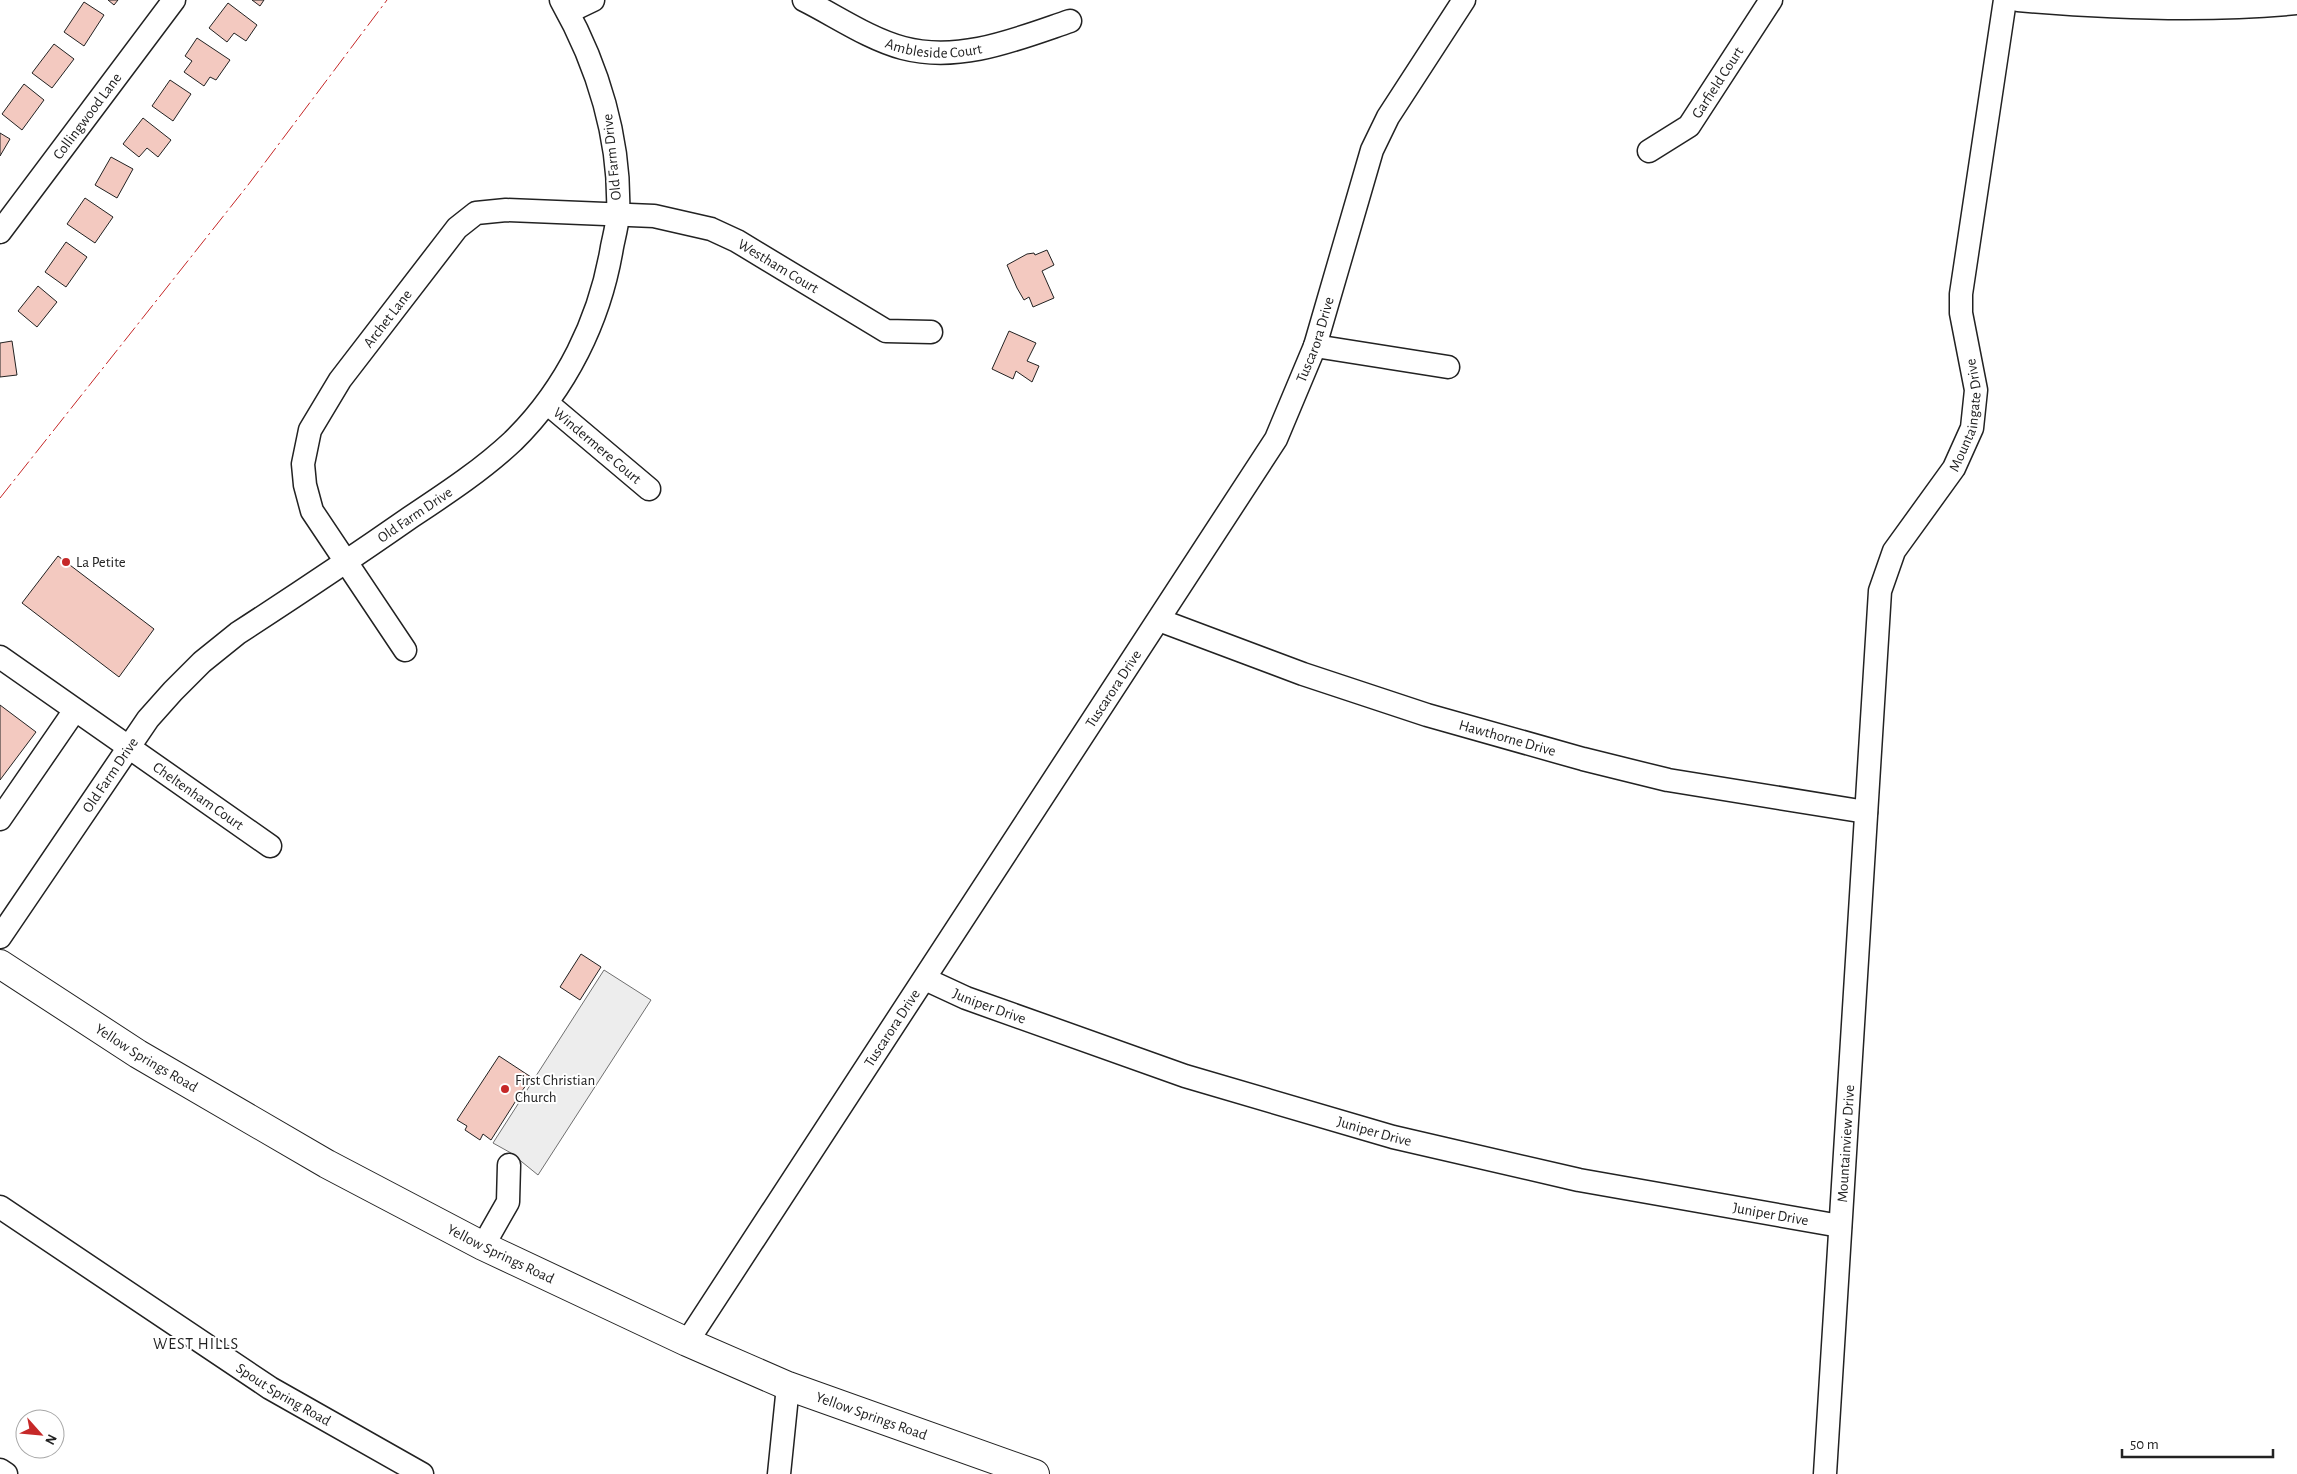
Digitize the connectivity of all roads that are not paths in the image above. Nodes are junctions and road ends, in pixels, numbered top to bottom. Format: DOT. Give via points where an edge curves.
graph roads {
  1 [pos="174,0"];
  2 [pos="593,0"];
  3 [pos="804,0"];
  4 [pos="1464,0"];
  5 [pos="1772,0"];
  6 [pos="2005,0"];
  7 [pos="2018,0"];
  8 [pos="2284,2"];
  9 [pos="564,6"];
  10 [pos="1070,21"];
  11 [pos="1649,151"];
  12 [pos="618,216"];
  13 [pos="0,232"];
  14 [pos="932,332"];
  15 [pos="1315,346"];
  16 [pos="1448,367"];
  17 [pos="547,403"];
  18 [pos="649,489"];
  19 [pos="346,562"];
  20 [pos="1159,620"];
  21 [pos="404,650"];
  22 [pos="0,657"];
  23 [pos="75,710"];
  24 [pos="128,747"];
  25 [pos="1866,812"];
  26 [pos="0,819"];
  27 [pos="270,846"];
  28 [pos="0,937"];
  29 [pos="0,964"];
  30 [pos="925,979"];
  31 [pos="509,1165"];
  32 [pos="0,1207"];
  33 [pos="1840,1226"];
  34 [pos="483,1246"];
  35 [pos="687,1342"];
  36 [pos="788,1386"];
  37 [pos="0,1470"];
  38 [pos="6,1474"];
  39 [pos="422,1474"];
  40 [pos="779,1474"];
  41 [pos="1035,1474"];
  42 [pos="1825,1474"];
  1 -- 13 [label="street, Collingwood Lane"];
  2 -- 9 [label="street"];
  3 -- 10 [label="street, Ambleside Court" via="902,47 925,52 952,52 1007,43"];
  4 -- 15 [label="street, Tuscarora Drive" via="1388,117 1372,150"];
  5 -- 11 [label="street, Garfield Court" via="1689,126"];
  6 -- 25 [label="street, Mountaingate Drive" via="1961,294 1961,313 1976,390 1972,428 1954,468 1894,551 1880,591"];
  7 -- 8 [label="street" via="2227,8"];
  9 -- 12 [label="street, Old Farm Drive" via="605,102 613,140"];
  12 -- 14 [label="street, Westham Court" via="654,216 711,230 737,240 886,331"];
  12 -- 17 [label="street, Old Farm Drive" via="609,267 596,310 562,383"];
  12 -- 19 [label="street, Archet Lane" via="506,210 476,213 452,236 340,380 310,430 302,464 309,502"];
  15 -- 16 [label="street"];
  15 -- 20 [label="street, Tuscarora Drive" via="1276,440"];
  17 -- 18 [label="street, Windermere Court"];
  17 -- 19 [label="street, Old Farm Drive" via="475,474"];
  19 -- 21 [label="street, Archet Lane"];
  19 -- 24 [label="street, Old Farm Drive" via="238,633 202,662 173,691"];
  20 -- 25 [label="street, Hawthorne Drive" via="1427,715 1574,756 1668,780"];
  20 -- 30 [label="street, Tuscarora Drive"];
  22 -- 23 [label="street, Cheltenham Court"];
  23 -- 24 [label="street, Cheltenham Court"];
  23 -- 26 [label="street"];
  24 -- 27 [label="street, Cheltenham Court"];
  24 -- 28 [label="street, Old Farm Drive"];
  25 -- 33 [label="street, Mountainview Drive"];
  29 -- 34 [label="main road, Yellow Springs Road" via="138,1054 327,1164"];
  30 -- 33 [label="street, Juniper Drive" via="966,998 1185,1076 1394,1137 1579,1180"];
  30 -- 35 [label="street, Tuscarora Drive"];
  31 -- 34 [label="street" via="508,1202"];
  32 -- 39 [label="street, Spout Spring Road" via="270,1388"];
  33 -- 42 [label="street, Mountainview Drive"];
  34 -- 35 [label="main road, Yellow Springs Road"];
  35 -- 36 [label="main road, Yellow Springs Road"];
  36 -- 40 [label="street"];
  36 -- 41 [label="main road, Yellow Springs Road"];
  37 -- 38 [label="street"];
}
